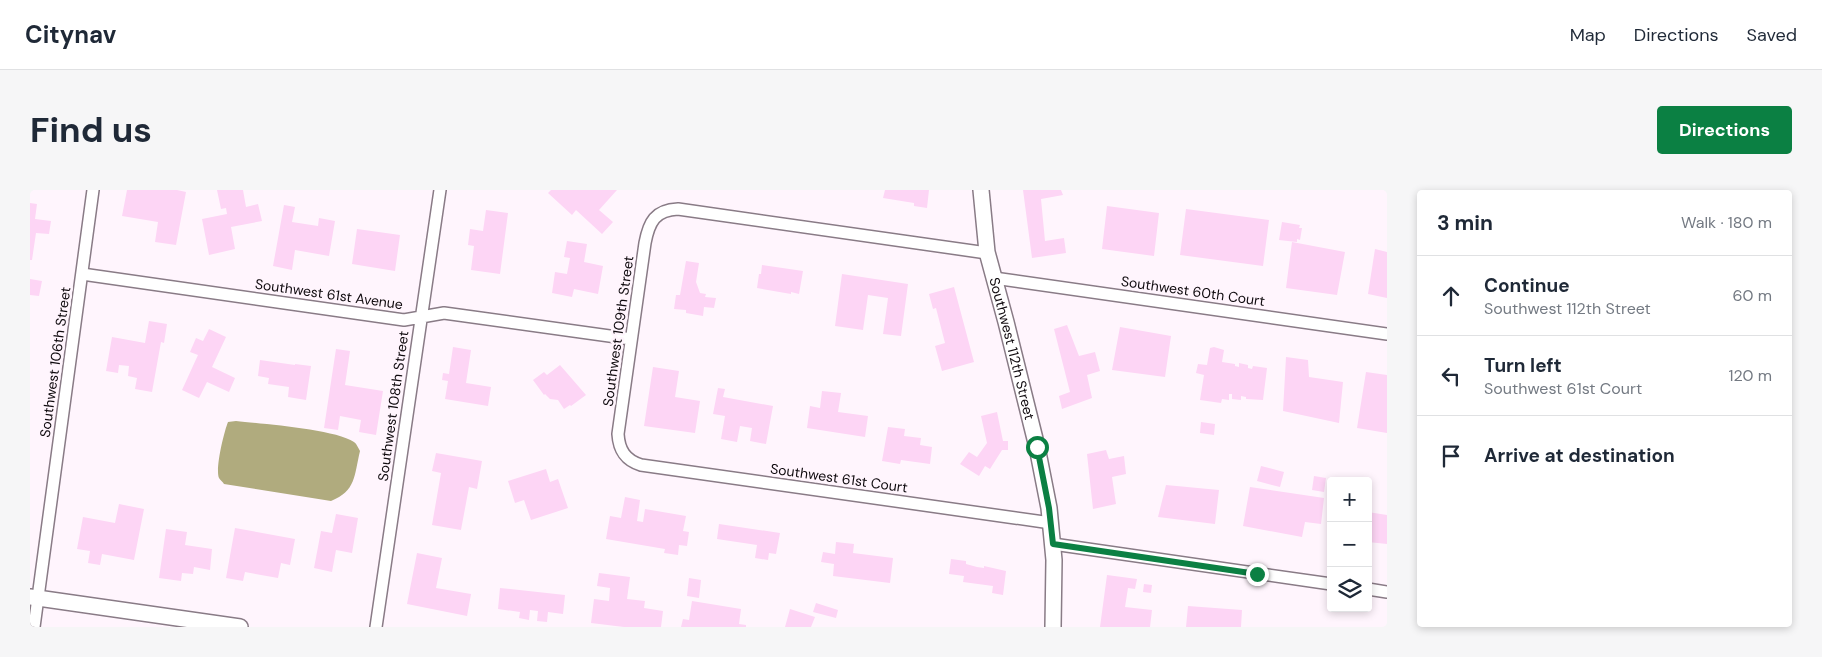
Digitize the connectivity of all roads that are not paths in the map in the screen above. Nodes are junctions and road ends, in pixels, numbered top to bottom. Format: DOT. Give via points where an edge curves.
graph roads {
  1 [pos="93,190"];
  2 [pos="440,190"];
  3 [pos="981,190"];
  4 [pos="988,253"];
  5 [pos="82,274"];
  6 [pos="994,278"];
  7 [pos="421,317"];
  8 [pos="1387,334"];
  9 [pos="631,339"];
  10 [pos="625,456"];
  11 [pos="1052,523"];
  12 [pos="1053,544"];
  13 [pos="1327,583"];
  14 [pos="1372,590"];
  15 [pos="1387,592"];
  16 [pos="34,598"];
  17 [pos="34,627"];
  18 [pos="240,627"];
  19 [pos="376,627"];
  20 [pos="1053,627"];
  1 -- 5 [label="street, Southwest 106th Street"];
  2 -- 7 [label="street, Southwest 108th Street"];
  3 -- 4 [label="main road, Southwest 112th Street"];
  4 -- 6 [label="main road, Southwest 112th Street"];
  4 -- 9 [label="street, Southwest 109th Street" via="678,209 665,211 659,214 647,232"];
  5 -- 7 [label="street, Southwest 61st Avenue" via="404,320"];
  5 -- 16 [label="street, Southwest 106th Street"];
  6 -- 8 [label="street, Southwest 60th Court"];
  6 -- 11 [label="main road, Southwest 112th Street" via="1037,447"];
  7 -- 9 [label="street, Southwest 61st Avenue" via="444,313"];
  7 -- 19 [label="street, Southwest 108th Street"];
  9 -- 10 [label="street, Southwest 109th Street" via="618,434"];
  10 -- 11 [label="street, Southwest 61st Court" via="641,465"];
  11 -- 12 [label="main road, Southwest 112th Street"];
  12 -- 13 [label="street"];
  12 -- 20 [label="main road, Southwest 112th Street"];
  14 -- 15 [label="street"];
  16 -- 17 [label="street, Southwest 106th Street"];
  16 -- 18 [label="main road"];
}
